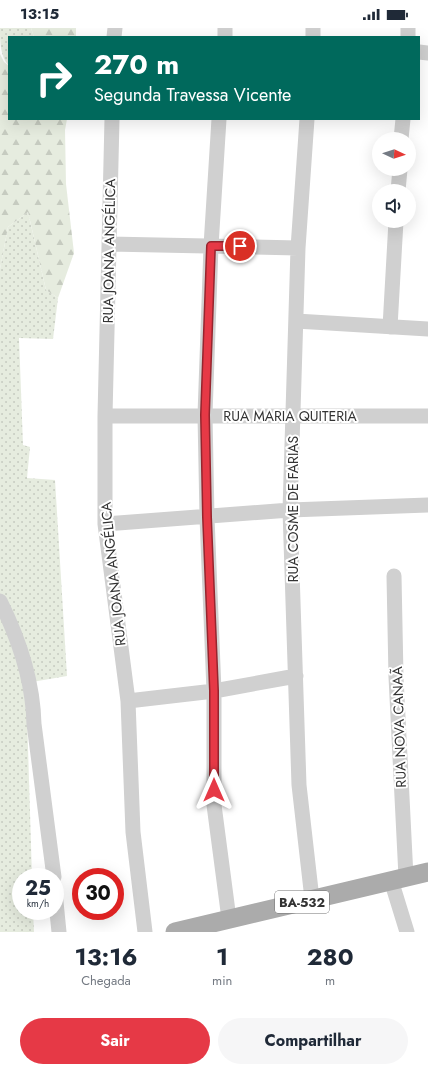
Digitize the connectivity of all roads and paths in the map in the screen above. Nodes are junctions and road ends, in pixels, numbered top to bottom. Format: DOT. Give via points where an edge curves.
graph roads {
  1 [pos="112,120"];
  2 [pos="219,120"];
  3 [pos="307,120"];
  4 [pos="403,120"];
  5 [pos="402,132"];
  6 [pos="396,228"];
  7 [pos="109,244"];
  8 [pos="211,246"];
  9 [pos="298,248"];
  10 [pos="296,321"];
  11 [pos="390,327"];
  12 [pos="428,328"];
  13 [pos="205,415"];
  14 [pos="104,416"];
  15 [pos="292,416"];
  16 [pos="428,416"];
  17 [pos="428,505"];
  18 [pos="290,510"];
  19 [pos="207,517"];
  20 [pos="105,524"];
  21 [pos="394,576"];
  22 [pos="0,600"];
  23 [pos="296,676"];
  24 [pos="214,691"];
  25 [pos="128,701"];
  26 [pos="53,868"];
  27 [pos="428,872"];
  28 [pos="398,879"];
  29 [pos="312,899"];
  30 [pos="229,919"];
  31 [pos="58,920"];
  32 [pos="59,932"];
  33 [pos="145,932"];
  34 [pos="175,932"];
  35 [pos="407,932"];
  1 -- 7 [label="street, RUA JOANA ANGÉLICA"];
  2 -- 8 [label="street"];
  3 -- 9 [label="street, RUA COSME DE FARIAS"];
  4 -- 5 [label="street"];
  6 -- 11 [label="street"];
  7 -- 8 [label="street"];
  7 -- 14 [label="street, RUA JOANA ANGÉLICA"];
  8 -- 9 [label="street"];
  8 -- 13 [label="street"];
  9 -- 10 [label="street, RUA COSME DE FARIAS"];
  10 -- 11 [label="street"];
  10 -- 15 [label="street, RUA COSME DE FARIAS"];
  11 -- 12 [label="street"];
  13 -- 14 [label="street, RUA MARIA QUITERIA"];
  13 -- 15 [label="street, RUA MARIA QUITERIA"];
  13 -- 19 [label="street"];
  14 -- 20 [label="street, RUA JOANA ANGÉLICA"];
  15 -- 16 [label="street, RUA MARIA QUITERIA"];
  15 -- 18 [label="street, RUA COSME DE FARIAS"];
  17 -- 18 [label="street"];
  18 -- 19 [label="street"];
  18 -- 23 [label="street, RUA COSME DE FARIAS"];
  19 -- 20 [label="street"];
  19 -- 24 [label="street"];
  20 -- 25 [label="street, RUA JOANA ANGÉLICA"];
  21 -- 28 [label="street, RUA NOVA CANAÃ"];
  22 -- 26 [label="street" via="29,679"];
  23 -- 24 [label="street"];
  23 -- 29 [label="street, RUA COSME DE FARIAS" via="299,785"];
  24 -- 25 [label="street"];
  24 -- 30 [label="street" via="214,805"];
  25 -- 33 [label="street, RUA JOANA ANGÉLICA" via="133,832"];
  27 -- 28 [label="main road, BA-532"];
  28 -- 29 [label="main road, BA-532"];
  28 -- 35 [label="street, RUA NOVA CANAÃ"];
  29 -- 30 [label="main road, BA-532"];
  30 -- 34 [label="main road, BA-532"];
  31 -- 32 [label="street"];
}
